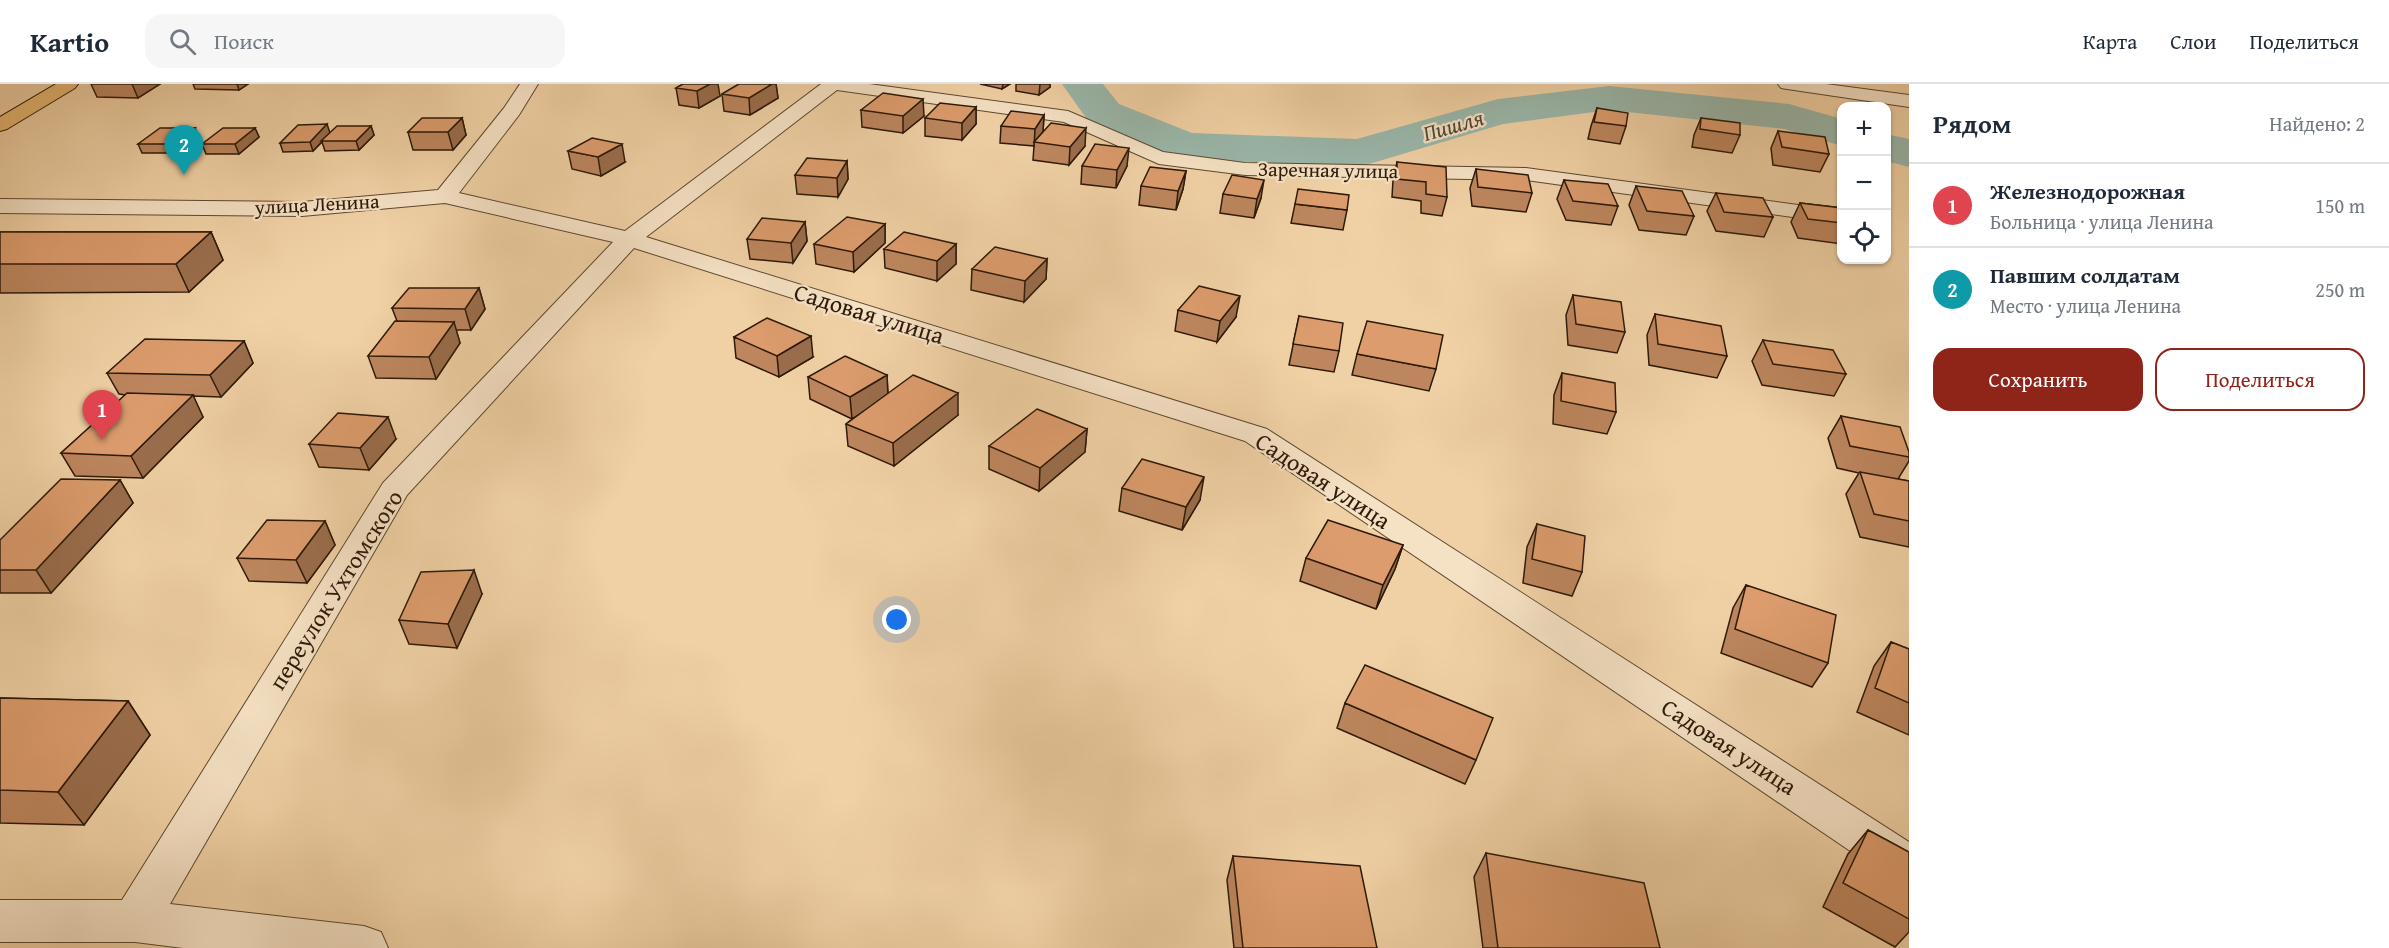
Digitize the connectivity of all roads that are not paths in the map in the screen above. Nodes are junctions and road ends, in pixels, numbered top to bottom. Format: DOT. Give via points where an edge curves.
graph roads {
  1 [pos="69,84"];
  2 [pos="529,84"];
  3 [pos="833,84"];
  4 [pos="1787,84"];
  5 [pos="1909,101"];
  6 [pos="0,125"];
  7 [pos="445,196"];
  8 [pos="0,206"];
  9 [pos="1836,216"];
  10 [pos="629,239"];
  11 [pos="1909,866"];
  12 [pos="0,921"];
  13 [pos="159,932"];
  14 [pos="364,948"];
  1 -- 6 [label="main road"];
  2 -- 7 [label="street"];
  3 -- 9 [label="street, Заречная улица" via="1068,117 1159,158 1245,169 1526,174"];
  3 -- 10 [label="street, переулок Ухтомского"];
  4 -- 5 [label="street"];
  7 -- 8 [label="street, улица Ленина" via="302,208"];
  7 -- 10 [label="street, улица Ленина"];
  10 -- 11 [label="street, Садовая улица" via="1256,435"];
  10 -- 13 [label="street, переулок Ухтомского" via="394,490"];
  12 -- 13 [label="street"];
  13 -- 14 [label="street"];
}
